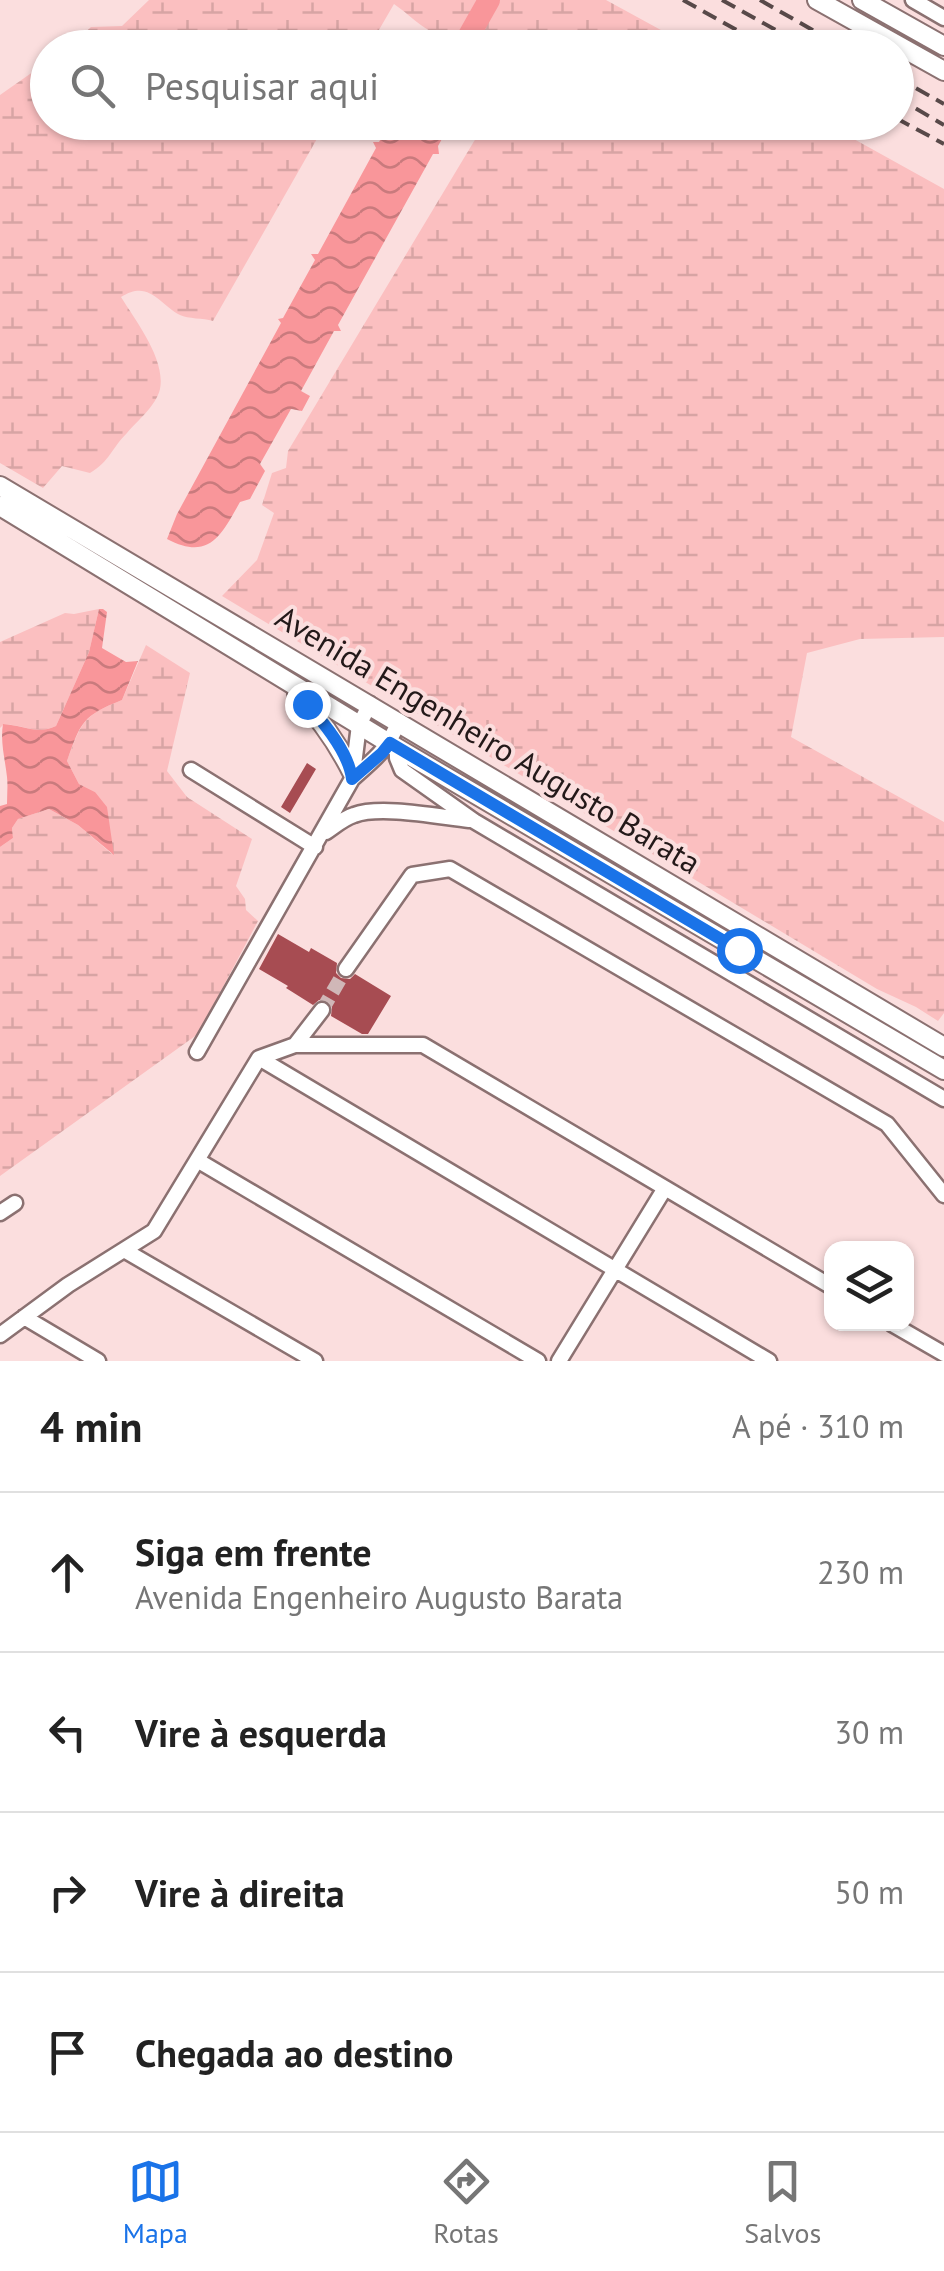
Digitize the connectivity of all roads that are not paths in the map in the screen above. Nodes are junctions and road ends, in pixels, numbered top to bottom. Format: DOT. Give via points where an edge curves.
graph roads {
  1 [pos="817,0"];
  2 [pos="862,0"];
  3 [pos="913,0"];
  4 [pos="944,18"];
  5 [pos="871,30"];
  6 [pos="944,46"];
  7 [pos="914,54"];
  8 [pos="944,71"];
  9 [pos="0,486"];
  10 [pos="0,506"];
  11 [pos="279,675"];
  12 [pos="370,704"];
  13 [pos="398,721"];
  14 [pos="360,724"];
  15 [pos="394,745"];
  16 [pos="190,770"];
  17 [pos="353,776"];
  18 [pos="474,821"];
  19 [pos="318,841"];
  20 [pos="346,969"];
  21 [pos="322,1010"];
  22 [pos="295,1045"];
  23 [pos="944,1047"];
  24 [pos="196,1052"];
  25 [pos="259,1058"];
  26 [pos="944,1070"];
  27 [pos="944,1099"];
  28 [pos="197,1160"];
  29 [pos="665,1188"];
  30 [pos="944,1194"];
  31 [pos="15,1203"];
  32 [pos="0,1213"];
  33 [pos="124,1250"];
  34 [pos="616,1269"];
  35 [pos="824,1282"];
  36 [pos="24,1317"];
  37 [pos="904,1331"];
  38 [pos="0,1335"];
  39 [pos="944,1354"];
  40 [pos="98,1361"];
  41 [pos="315,1361"];
  42 [pos="538,1361"];
  43 [pos="559,1361"];
  44 [pos="769,1361"];
  1 -- 5 [label="main road"];
  2 -- 6 [label="main road"];
  3 -- 4 [label="street"];
  7 -- 8 [label="main road"];
  9 -- 12 [label="main road, Avenida Engenheiro Augusto Barata"];
  10 -- 11 [label="main road, Avenida Engenheiro Augusto Barata"];
  11 -- 14 [label="main road, Avenida Engenheiro Augusto Barata"];
  11 -- 17 [label="main road" via="316,714"];
  12 -- 13 [label="main road, Avenida Engenheiro Augusto Barata"];
  12 -- 14 [label="street"];
  13 -- 15 [label="street"];
  13 -- 23 [label="main road, Avenida Engenheiro Augusto Barata"];
  14 -- 15 [label="main road, Avenida Engenheiro Augusto Barata"];
  14 -- 17 [label="street"];
  15 -- 17 [label="street"];
  15 -- 18 [label="street" via="402,770"];
  15 -- 26 [label="main road, Avenida Engenheiro Augusto Barata"];
  16 -- 19 [label="street"];
  17 -- 19 [label="street"];
  18 -- 19 [label="street" via="358,813"];
  18 -- 27 [label="street"];
  19 -- 24 [label="street"];
  20 -- 30 [label="street" via="412,875 450,868 887,1124"];
  21 -- 22 [label="street"];
  22 -- 25 [label="street"];
  22 -- 29 [label="street" via="423,1045"];
  25 -- 28 [label="street"];
  25 -- 34 [label="street"];
  28 -- 33 [label="street" via="154,1231"];
  28 -- 42 [label="street"];
  29 -- 34 [label="street"];
  29 -- 35 [label="street"];
  31 -- 32 [label="street"];
  33 -- 36 [label="street"];
  33 -- 41 [label="street"];
  34 -- 43 [label="street"];
  34 -- 44 [label="street"];
  36 -- 38 [label="street"];
  36 -- 40 [label="street"];
  37 -- 39 [label="street"];
}
